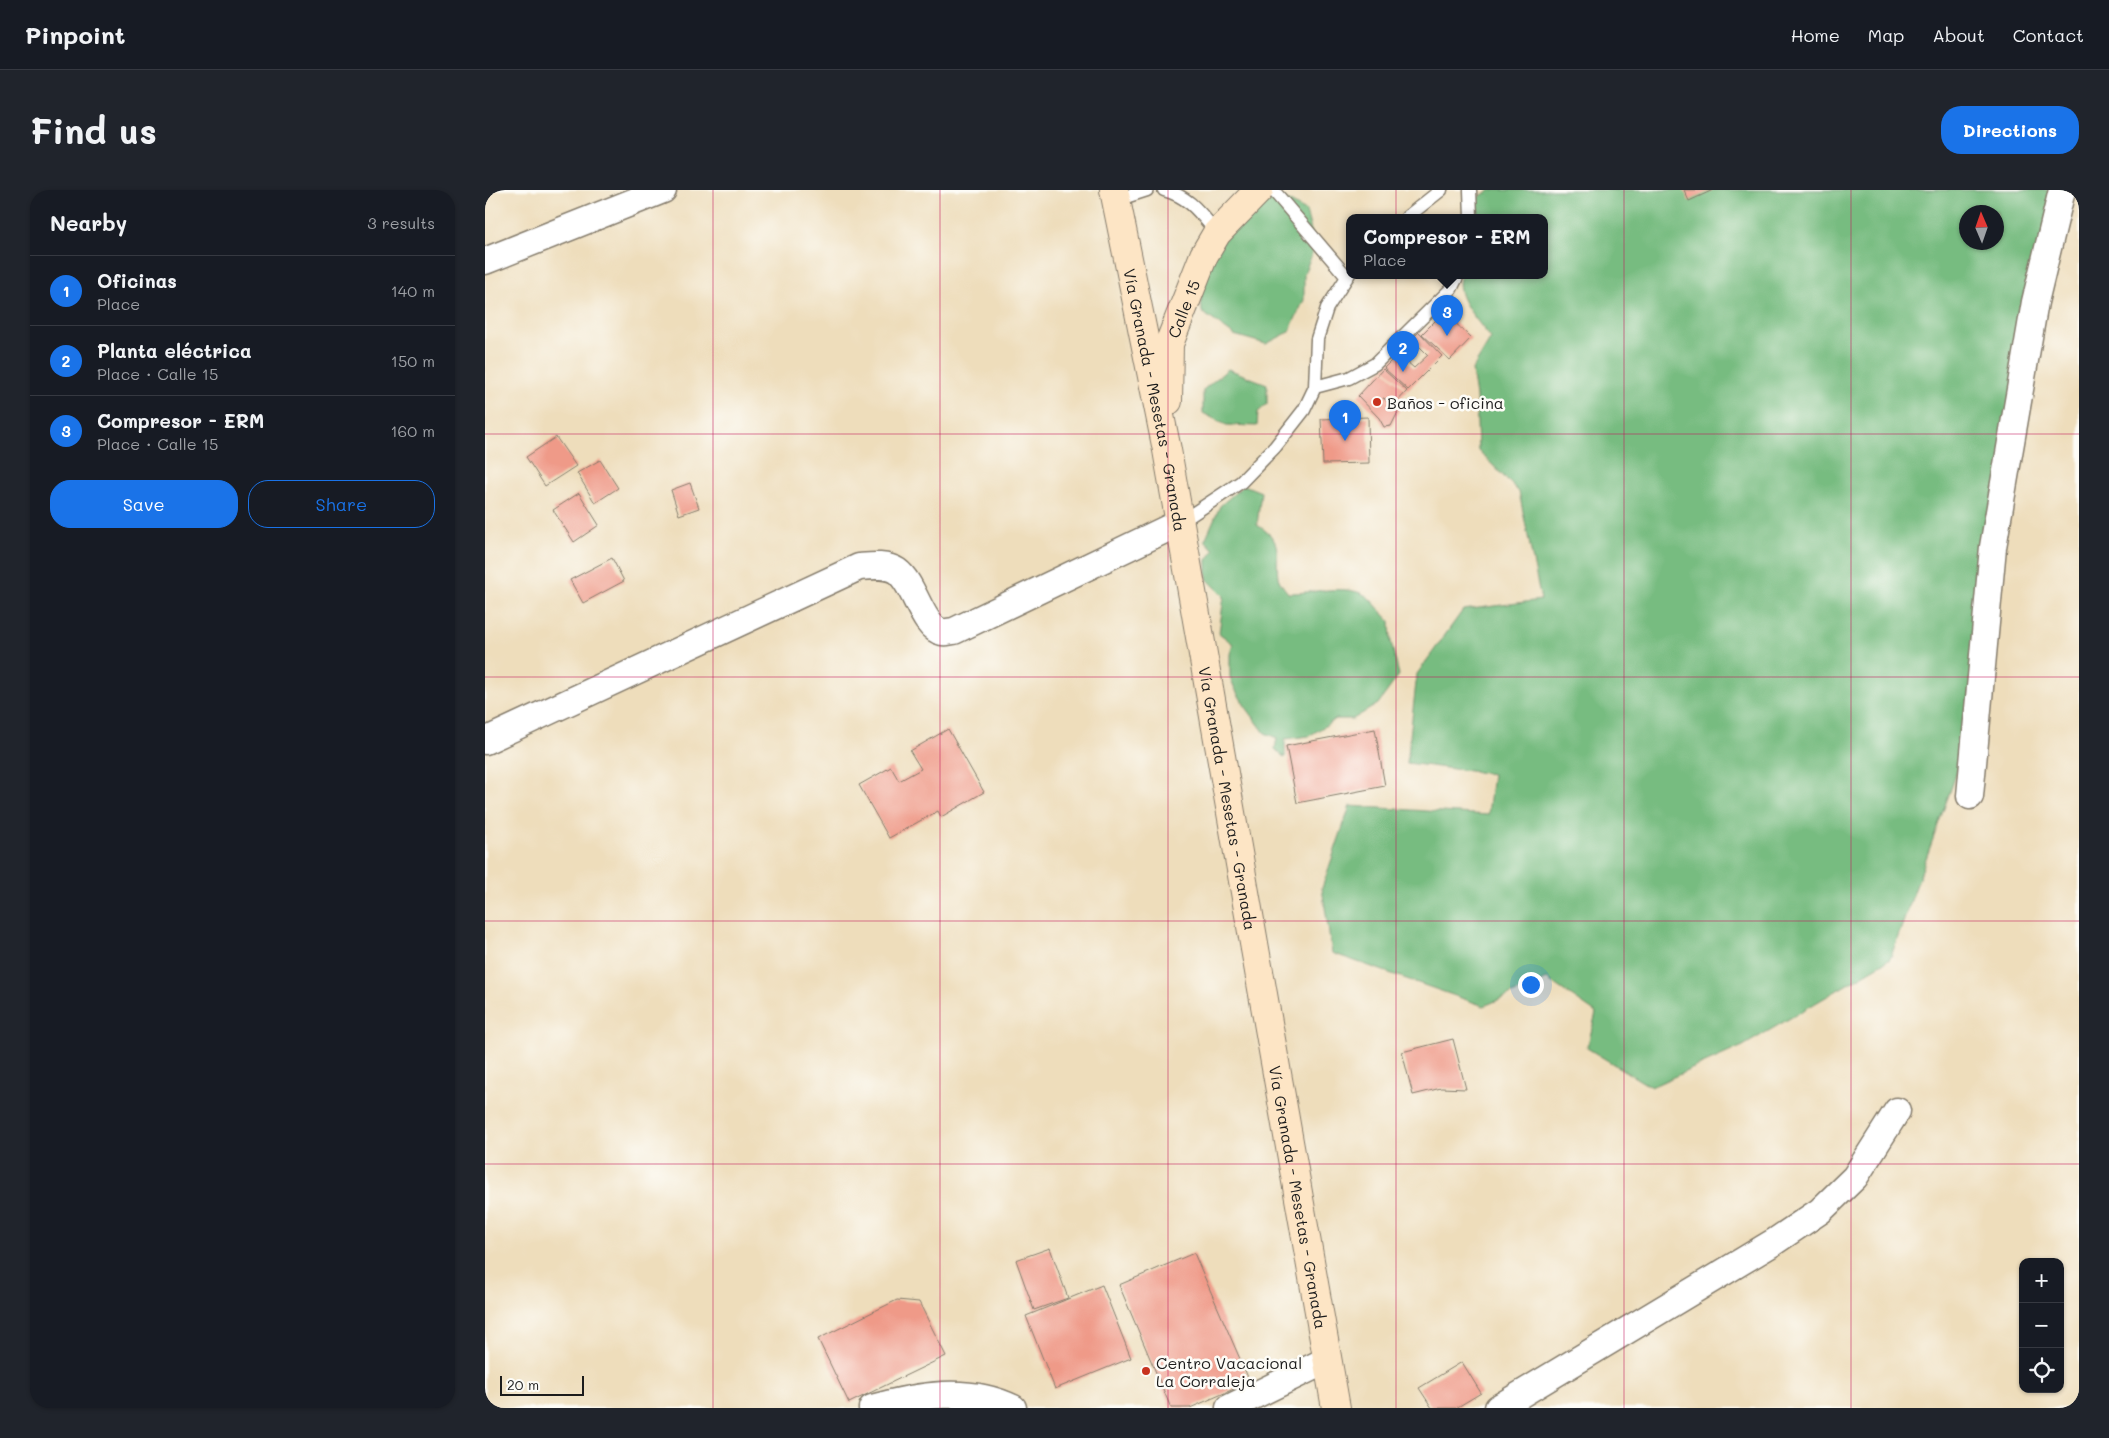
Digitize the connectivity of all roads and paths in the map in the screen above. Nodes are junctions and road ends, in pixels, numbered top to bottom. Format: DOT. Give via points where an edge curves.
graph roads {
  1 [pos="663,190"];
  2 [pos="1147,190"];
  3 [pos="1164,190"];
  4 [pos="1259,190"];
  5 [pos="1273,190"];
  6 [pos="1441,190"];
  7 [pos="1470,190"];
  8 [pos="2062,190"];
  9 [pos="1115,195"];
  10 [pos="1411,214"];
  11 [pos="1471,214"];
  12 [pos="1217,233"];
  13 [pos="485,261"];
  14 [pos="1346,274"];
  15 [pos="1346,279"];
  16 [pos="1456,279"];
  17 [pos="1315,387"];
  18 [pos="1167,450"];
  19 [pos="1179,523"];
  20 [pos="485,741"];
  21 [pos="1970,796"];
  22 [pos="1897,1110"];
  23 [pos="1327,1360"];
  24 [pos="871,1408"];
  25 [pos="1013,1408"];
  26 [pos="1229,1408"];
  27 [pos="1336,1408"];
  28 [pos="1498,1408"];
  1 -- 13 [label="street"];
  2 -- 9 [label="lane"];
  3 -- 12 [label="lane" via="1179,194 1195,206"];
  4 -- 12 [label="main road, Calle 15"];
  5 -- 14 [label="lane"];
  6 -- 10 [label="lane"];
  7 -- 11 [label="lane"];
  8 -- 21 [label="street" via="2035,302 1993,547"];
  9 -- 18 [label="main road, Vía Granada - Mesetas - Granada"];
  12 -- 18 [label="main road, Calle 15" via="1204,255 1169,344"];
  15 -- 17 [label="lane" via="1327,308 1317,339"];
  16 -- 17 [label="lane" via="1451,289 1375,364 1349,378"];
  17 -- 19 [label="lane" via="1304,410 1275,447 1241,482"];
  18 -- 19 [label="main road, Vía Granada - Mesetas - Granada"];
  19 -- 20 [label="street" via="954,631 943,632 932,627 906,580 896,571 881,566 859,567"];
  19 -- 23 [label="main road, Vía Granada - Mesetas - Granada"];
  22 -- 28 [label="street" via="1855,1177 1820,1211"];
  23 -- 26 [label="street"];
  23 -- 27 [label="main road, Vía Granada - Mesetas - Granada"];
  24 -- 25 [label="street" via="899,1400 953,1394 1001,1402"];
}
